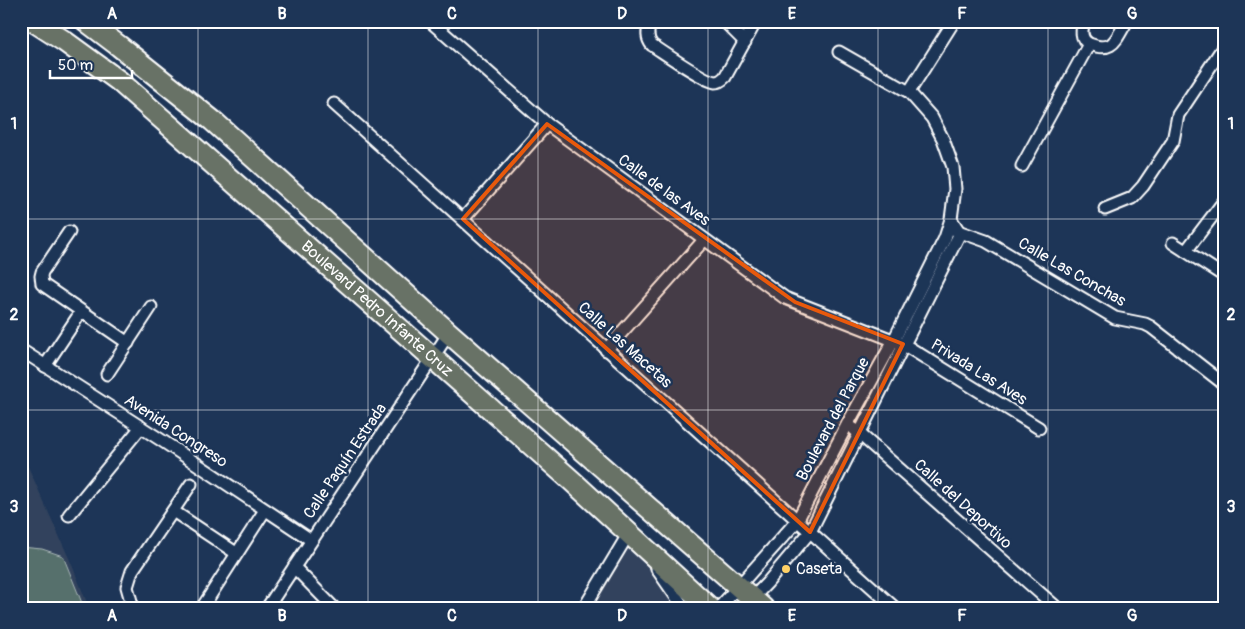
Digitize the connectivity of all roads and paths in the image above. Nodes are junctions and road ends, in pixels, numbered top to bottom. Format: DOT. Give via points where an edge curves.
graph roads {
  1 [pos="33,21"];
  2 [pos="86,21"];
  3 [pos="430,21"];
  4 [pos="651,21"];
  5 [pos="724,21"];
  6 [pos="756,21"];
  7 [pos="954,21"];
  8 [pos="1085,21"];
  9 [pos="1127,21"];
  10 [pos="745,42"];
  11 [pos="1089,44"];
  12 [pos="1224,46"];
  13 [pos="839,52"];
  14 [pos="909,92"];
  15 [pos="334,104"];
  16 [pos="547,124"];
  17 [pos="1022,166"];
  18 [pos="1224,201"];
  19 [pos="1105,208"];
  20 [pos="463,218"];
  21 [pos="950,223"];
  22 [pos="69,232"];
  23 [pos="960,233"];
  24 [pos="704,240"];
  25 [pos="1173,242"];
  26 [pos="1186,251"];
  27 [pos="1224,276"];
  28 [pos="151,308"];
  29 [pos="81,312"];
  30 [pos="449,333"];
  31 [pos="898,342"];
  32 [pos="128,343"];
  33 [pos="21,350"];
  34 [pos="606,350"];
  35 [pos="432,358"];
  36 [pos="45,366"];
  37 [pos="107,374"];
  38 [pos="1224,384"];
  39 [pos="847,425"];
  40 [pos="141,427"];
  41 [pos="1039,428"];
  42 [pos="858,432"];
  43 [pos="192,484"];
  44 [pos="265,510"];
  45 [pos="173,511"];
  46 [pos="69,515"];
  47 [pos="797,520"];
  48 [pos="810,532"];
  49 [pos="634,537"];
  50 [pos="312,540"];
  51 [pos="236,553"];
  52 [pos="294,567"];
  53 [pos="749,600"];
  54 [pos="330,605"];
  55 [pos="133,608"];
  56 [pos="202,608"];
  57 [pos="267,608"];
  58 [pos="584,608"];
  59 [pos="684,608"];
  60 [pos="710,608"];
  61 [pos="719,608"];
  62 [pos="895,608"];
  63 [pos="1057,608"];
  1 -- 35 [label="highway, Boulevard Pedro Infante Cruz" via="119,81"];
  2 -- 30 [label="highway, Boulevard Pedro Infante Cruz" via="213,121"];
  3 -- 16 [label="street, Calle de las Aves"];
  4 -- 10 [label="street" via="647,37 652,45 715,82 725,77"];
  5 -- 10 [label="street"];
  6 -- 10 [label="street"];
  7 -- 14 [label="street"];
  8 -- 11 [label="street" via="1082,32"];
  9 -- 11 [label="street" via="1110,46 1102,48"];
  11 -- 17 [label="street"];
  12 -- 19 [label="street" via="1178,115 1173,141 1143,186 1132,198"];
  13 -- 14 [label="street"];
  14 -- 21 [label="street" via="932,118 949,153 954,178"];
  15 -- 20 [label="street, Calle Las Macetas"];
  16 -- 20 [label="street"];
  16 -- 24 [label="street, Calle de las Aves"];
  18 -- 26 [label="street"];
  20 -- 34 [label="street, Calle Las Macetas"];
  21 -- 23 [label="street, Calle Las Conchas"];
  21 -- 31 [label="street, Boulevard del Parque"];
  22 -- 29 [label="street" via="42,272 41,280 45,288"];
  23 -- 31 [label="street, Boulevard del Parque"];
  23 -- 38 [label="street, Calle Las Conchas" via="986,241 1115,318 1151,327"];
  24 -- 31 [label="street, Calle de las Aves" via="785,298"];
  24 -- 34 [label="street"];
  25 -- 26 [label="street"];
  26 -- 27 [label="street"];
  28 -- 32 [label="street"];
  29 -- 32 [label="street"];
  29 -- 36 [label="street"];
  30 -- 35 [label="street, Calle Paquín Estrada"];
  30 -- 53 [label="highway, Boulevard Pedro Infante Cruz"];
  31 -- 39 [label="street, Boulevard del Parque"];
  31 -- 41 [label="street, Privada Las Aves"];
  31 -- 42 [label="street, Boulevard del Parque"];
  32 -- 37 [label="street"];
  33 -- 36 [label="street, Avenida Congreso"];
  34 -- 47 [label="street, Calle Las Macetas"];
  35 -- 49 [label="highway, Boulevard Pedro Infante Cruz"];
  35 -- 50 [label="street, Calle Paquín Estrada"];
  36 -- 40 [label="street, Avenida Congreso"];
  39 -- 42 [label="street, Calle del Deportivo"];
  39 -- 47 [label="street, Boulevard del Parque"];
  40 -- 44 [label="street, Avenida Congreso"];
  40 -- 46 [label="street"];
  42 -- 48 [label="street, Boulevard del Parque"];
  42 -- 63 [label="street, Calle del Deportivo"];
  43 -- 45 [label="street"];
  44 -- 50 [label="street, Avenida Congreso"];
  44 -- 51 [label="street"];
  45 -- 51 [label="street"];
  45 -- 55 [label="street" via="132,571 127,587"];
  47 -- 48 [label="street, Calle Las Macetas"];
  47 -- 53 [label="street, Boulevard del Parque"];
  48 -- 53 [label="street, Boulevard del Parque"];
  48 -- 62 [label="street, Calle Las Macetas"];
  49 -- 58 [label="street"];
  49 -- 59 [label="street"];
  49 -- 60 [label="highway, Boulevard Pedro Infante Cruz"];
  50 -- 52 [label="street, Calle Paquín Estrada"];
  51 -- 56 [label="street"];
  52 -- 54 [label="street"];
  52 -- 57 [label="street, Calle Paquín Estrada"];
  53 -- 61 [label="street, Boulevard del Parque"];
}
